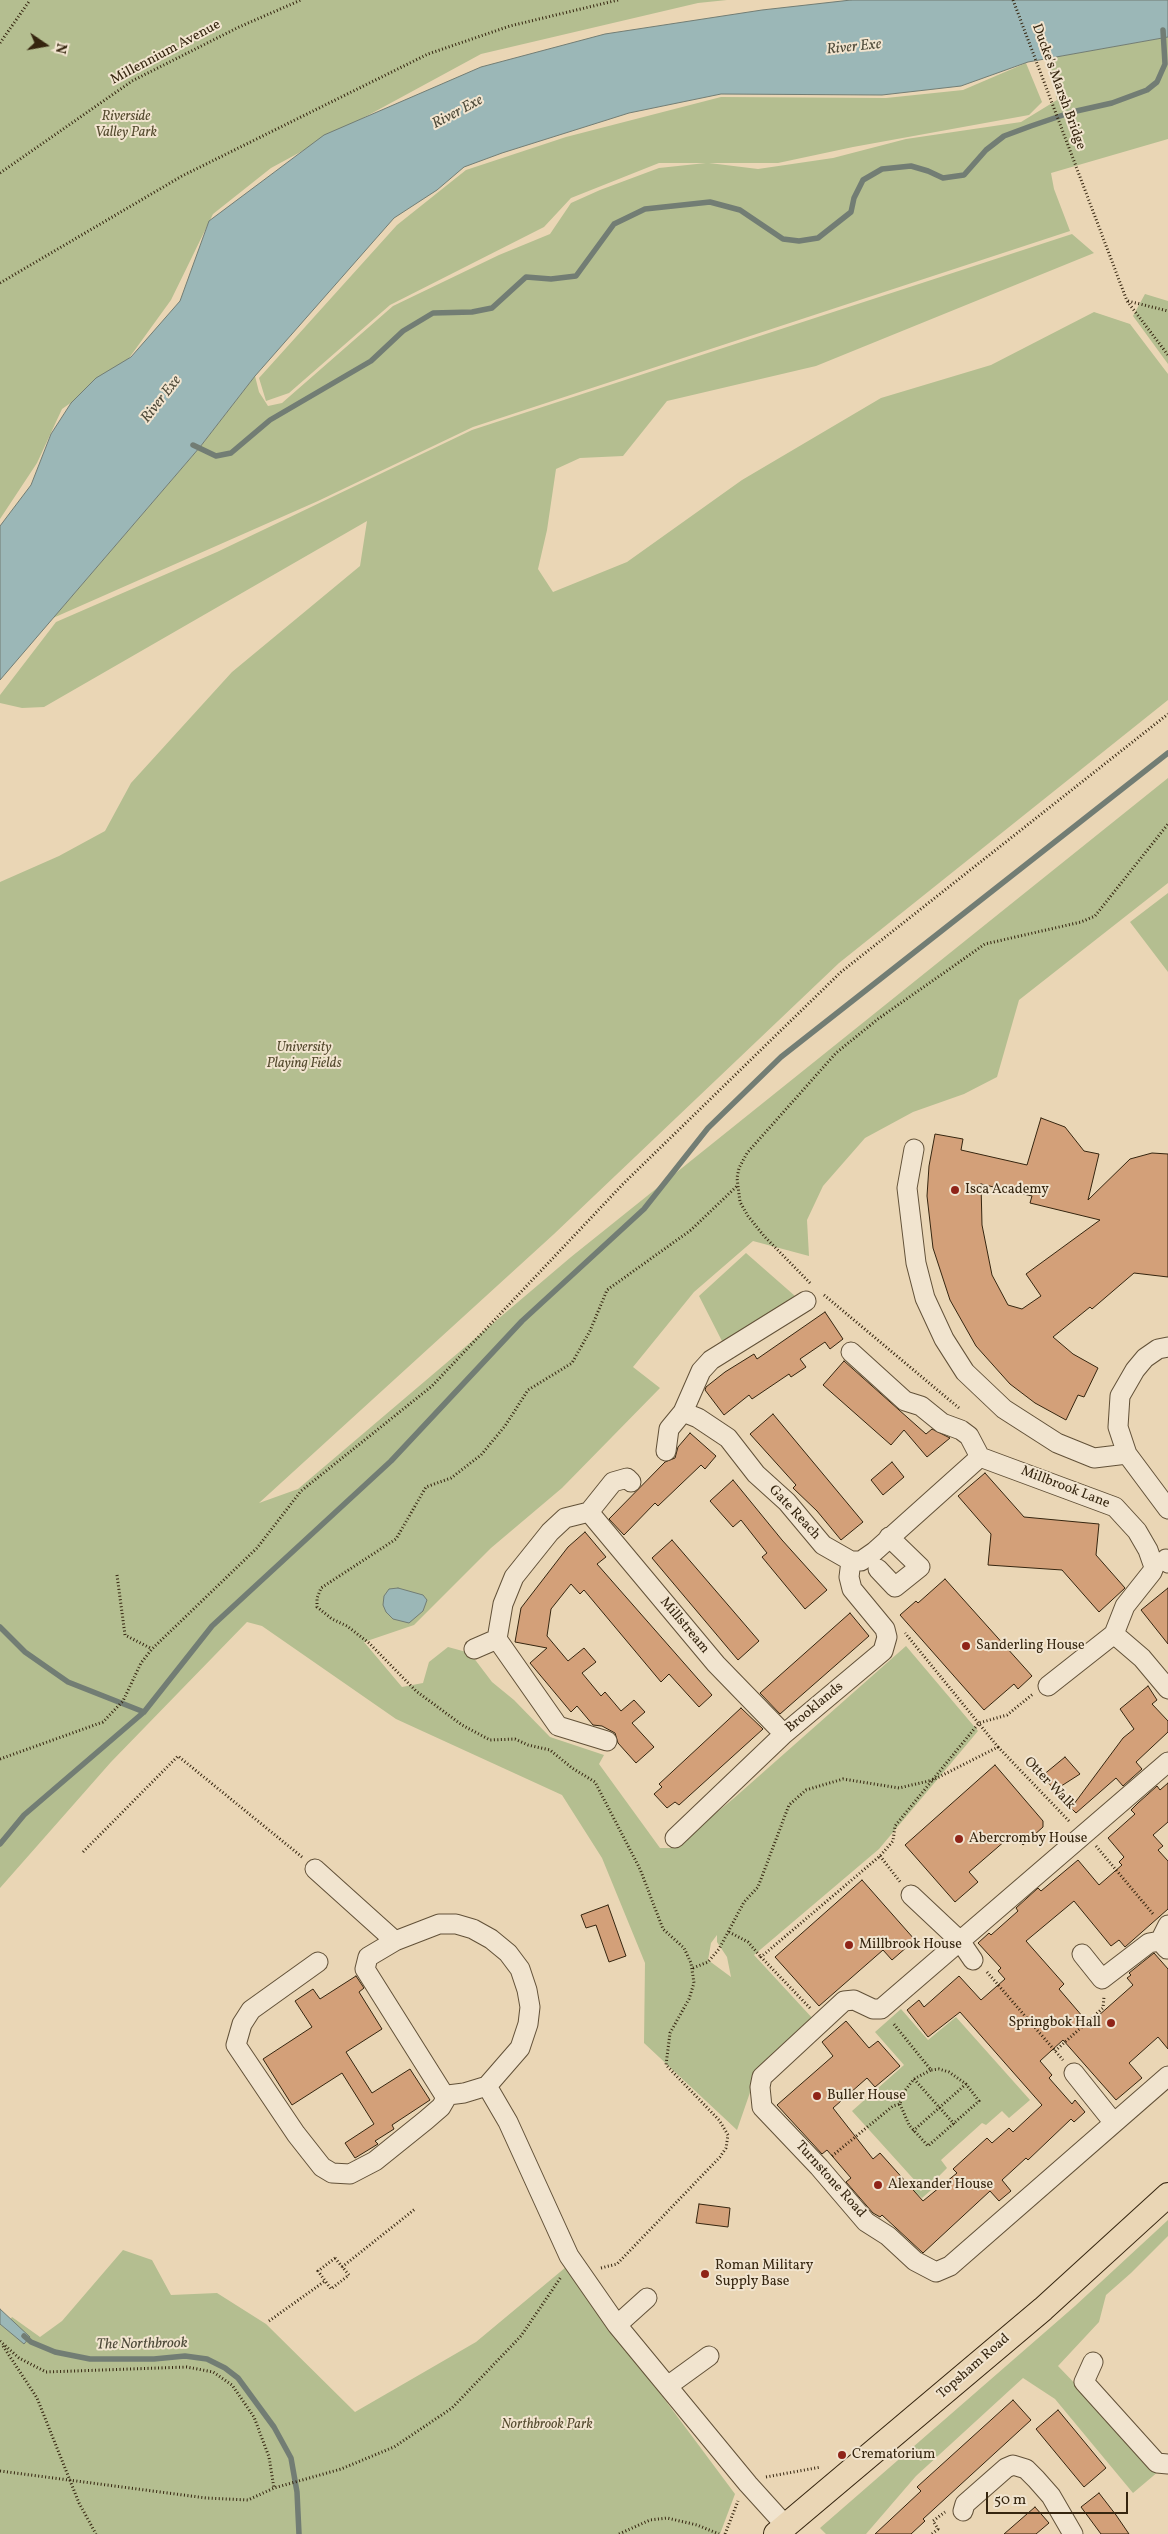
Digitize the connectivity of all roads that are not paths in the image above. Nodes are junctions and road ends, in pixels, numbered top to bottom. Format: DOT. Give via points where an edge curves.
graph roads {
  1 [pos="914,1149"];
  2 [pos="813,1293"];
  3 [pos="1168,1347"];
  4 [pos="851,1352"];
  5 [pos="683,1412"];
  6 [pos="666,1452"];
  7 [pos="1127,1454"];
  8 [pos="980,1457"];
  9 [pos="632,1482"];
  10 [pos="1168,1509"];
  11 [pos="589,1512"];
  12 [pos="889,1536"];
  13 [pos="851,1561"];
  14 [pos="1164,1562"];
  15 [pos="878,1569"];
  16 [pos="1114,1634"];
  17 [pos="497,1639"];
  18 [pos="474,1649"];
  19 [pos="1048,1686"];
  20 [pos="1168,1688"];
  21 [pos="784,1734"];
  22 [pos="606,1741"];
  23 [pos="1168,1762"];
  24 [pos="675,1838"];
  25 [pos="309,1863"];
  26 [pos="911,1894"];
  27 [pos="1165,1936"];
  28 [pos="395,1941"];
  29 [pos="960,1941"];
  30 [pos="1082,1954"];
  31 [pos="974,1960"];
  32 [pos="318,1962"];
  33 [pos="1074,2073"];
  34 [pos="1168,2076"];
  35 [pos="488,2086"];
  36 [pos="448,2095"];
  37 [pos="1114,2123"];
  38 [pos="1168,2195"];
  39 [pos="647,2298"];
  40 [pos="618,2325"];
  41 [pos="708,2356"];
  42 [pos="1093,2362"];
  43 [pos="669,2385"];
  44 [pos="1168,2464"];
  45 [pos="964,2511"];
  46 [pos="781,2530"];
  47 [pos="1073,2534"];
  1 -- 7 [label="street" via="907,1188 916,1263 925,1298 944,1340 965,1372 1004,1409 1057,1443 1094,1458"];
  2 -- 5 [label="street" via="712,1360 701,1371"];
  3 -- 7 [label="street" via="1158,1349 1145,1358 1120,1396 1118,1427"];
  4 -- 8 [label="street" via="905,1401 921,1406 942,1423 962,1430"];
  5 -- 6 [label="street" via="669,1429"];
  5 -- 13 [label="street, Gate Reach" via="728,1438 756,1474 787,1502 823,1545"];
  7 -- 10 [label="street"];
  8 -- 12 [label="street"];
  8 -- 14 [label="street, Millbrook Lane" via="1115,1507 1148,1550"];
  9 -- 11 [label="street" via="627,1478 613,1482"];
  11 -- 17 [label="street" via="565,1518 514,1576 503,1604"];
  11 -- 21 [label="street, Millstream" via="716,1664"];
  12 -- 13 [label="street" via="861,1561"];
  12 -- 15 [label="street" via="920,1567 895,1587"];
  13 -- 21 [label="street, Brooklands" via="849,1577 852,1589 885,1629 887,1637 883,1651"];
  14 -- 16 [label="street, Millbrook Lane" via="1125,1606"];
  16 -- 19 [label="street"];
  16 -- 20 [label="street" via="1142,1658"];
  17 -- 18 [label="street"];
  17 -- 22 [label="street" via="558,1726"];
  21 -- 24 [label="street, Brooklands"];
  23 -- 29 [label="street"];
  25 -- 28 [label="street"];
  26 -- 29 [label="street"];
  27 -- 30 [label="street" via="1149,1943 1102,1979"];
  28 -- 35 [label="street" via="423,1928 456,1924 491,1939 520,1969 530,2007 528,2024 520,2048"];
  28 -- 36 [label="street" via="368,1957 365,1968 428,2071 443,2093"];
  29 -- 31 [label="street"];
  29 -- 37 [label="street, Turnstone Road" via="881,2009 873,2009 854,2000 844,2001 762,2077 762,2107 820,2166 866,2222 888,2236 915,2261 936,2272 950,2266"];
  32 -- 36 [label="street" via="250,2010 236,2045 322,2167 332,2173 350,2174 375,2161 441,2107"];
  33 -- 37 [label="street"];
  34 -- 37 [label="street, Turnstone Road"];
  35 -- 36 [label="street"];
  35 -- 40 [label="street" via="512,2131 574,2272"];
  38 -- 46 [label="main road, Topsham Road" via="1043,2309"];
  39 -- 40 [label="street"];
  40 -- 43 [label="street"];
  41 -- 43 [label="street"];
  42 -- 44 [label="street" via="1084,2382 1157,2463"];
  43 -- 46 [label="street"];
  45 -- 47 [label="street" via="965,2504 1006,2468 1014,2465 1026,2469 1036,2478"];
}
